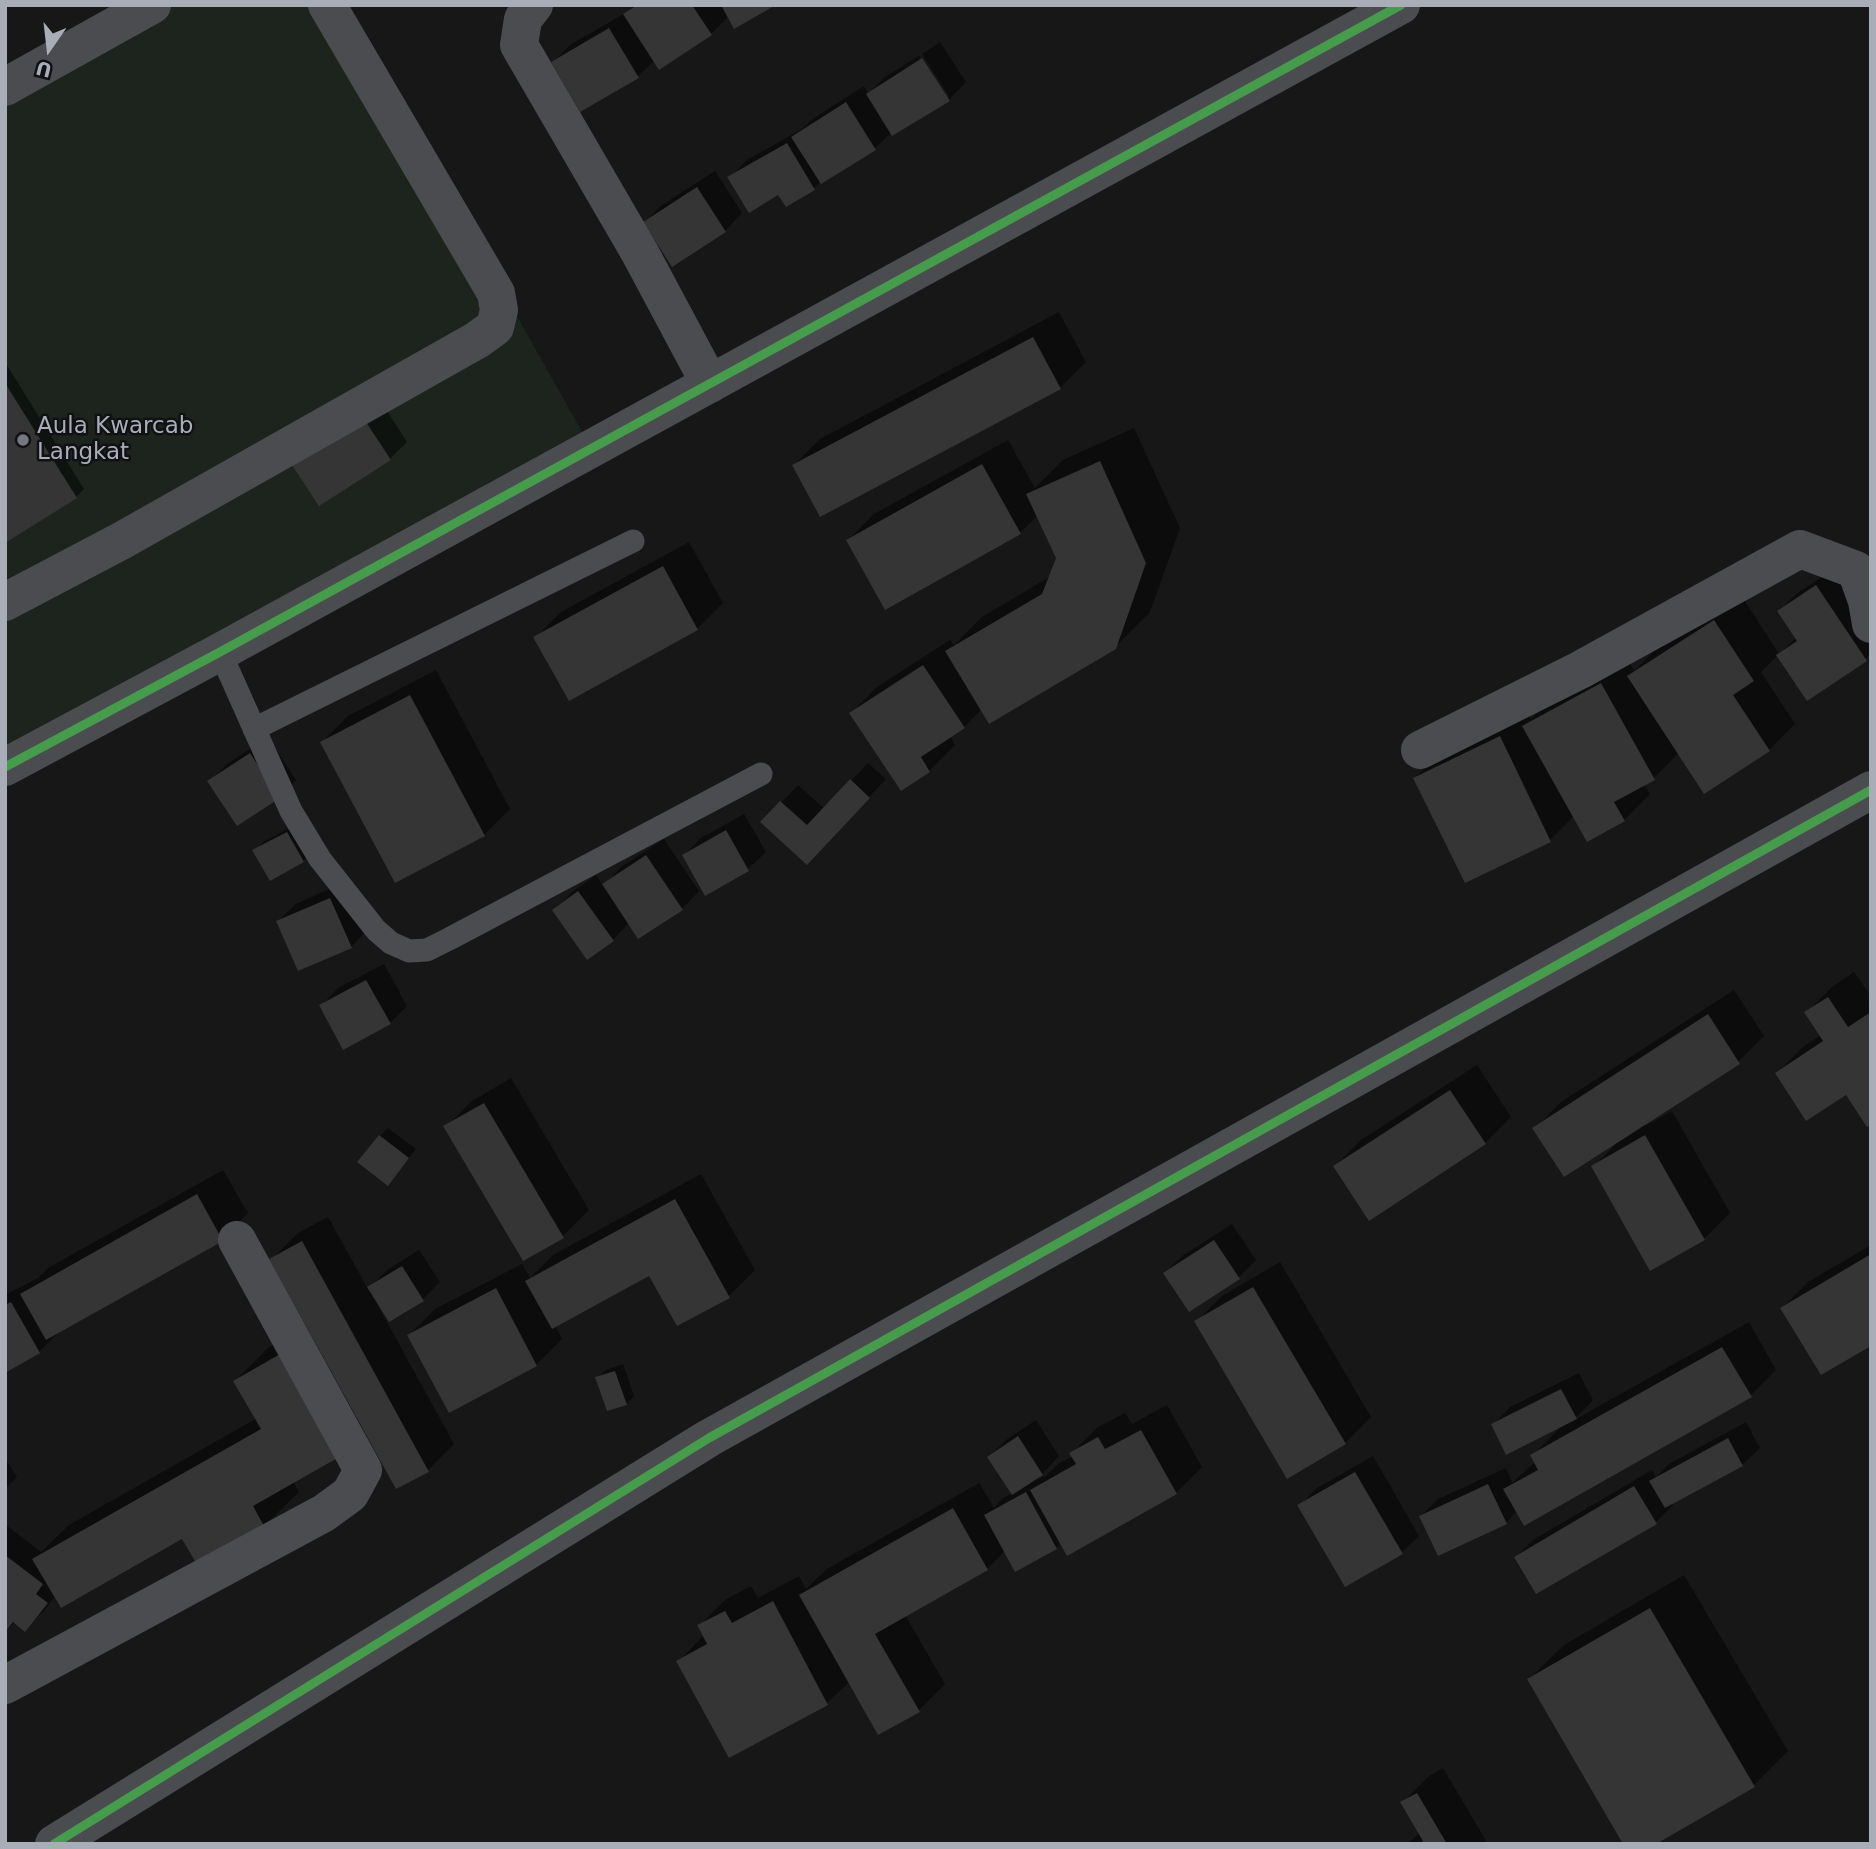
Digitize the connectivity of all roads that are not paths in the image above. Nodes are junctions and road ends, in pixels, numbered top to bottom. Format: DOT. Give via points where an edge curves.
graph roads {
  1 [pos="152,5"];
  2 [pos="327,5"];
  3 [pos="534,5"];
  4 [pos="1401,5"];
  5 [pos="5,88"];
  6 [pos="710,384"];
  7 [pos="634,541"];
  8 [pos="5,602"];
  9 [pos="1871,624"];
  10 [pos="220,652"];
  11 [pos="254,729"];
  12 [pos="1420,750"];
  13 [pos="5,767"];
  14 [pos="761,774"];
  15 [pos="1871,790"];
  16 [pos="237,1240"];
  17 [pos="5,1685"];
  18 [pos="54,1844"];
  1 -- 5 [label="street"];
  2 -- 8 [label="street" via="496,293 495,327 121,541"];
  3 -- 6 [label="street" via="523,19 519,44"];
  4 -- 6 [label="street"];
  6 -- 10 [label="street"];
  7 -- 11 [label="lane"];
  9 -- 12 [label="street" via="1856,570 1800,549 1580,670"];
  10 -- 11 [label="lane"];
  10 -- 13 [label="street"];
  11 -- 14 [label="lane" via="291,811 320,859 376,930 409,951 427,950 449,939"];
  15 -- 18 [label="street" via="709,1438"];
  16 -- 17 [label="street" via="363,1470 350,1494 324,1513"];
}
